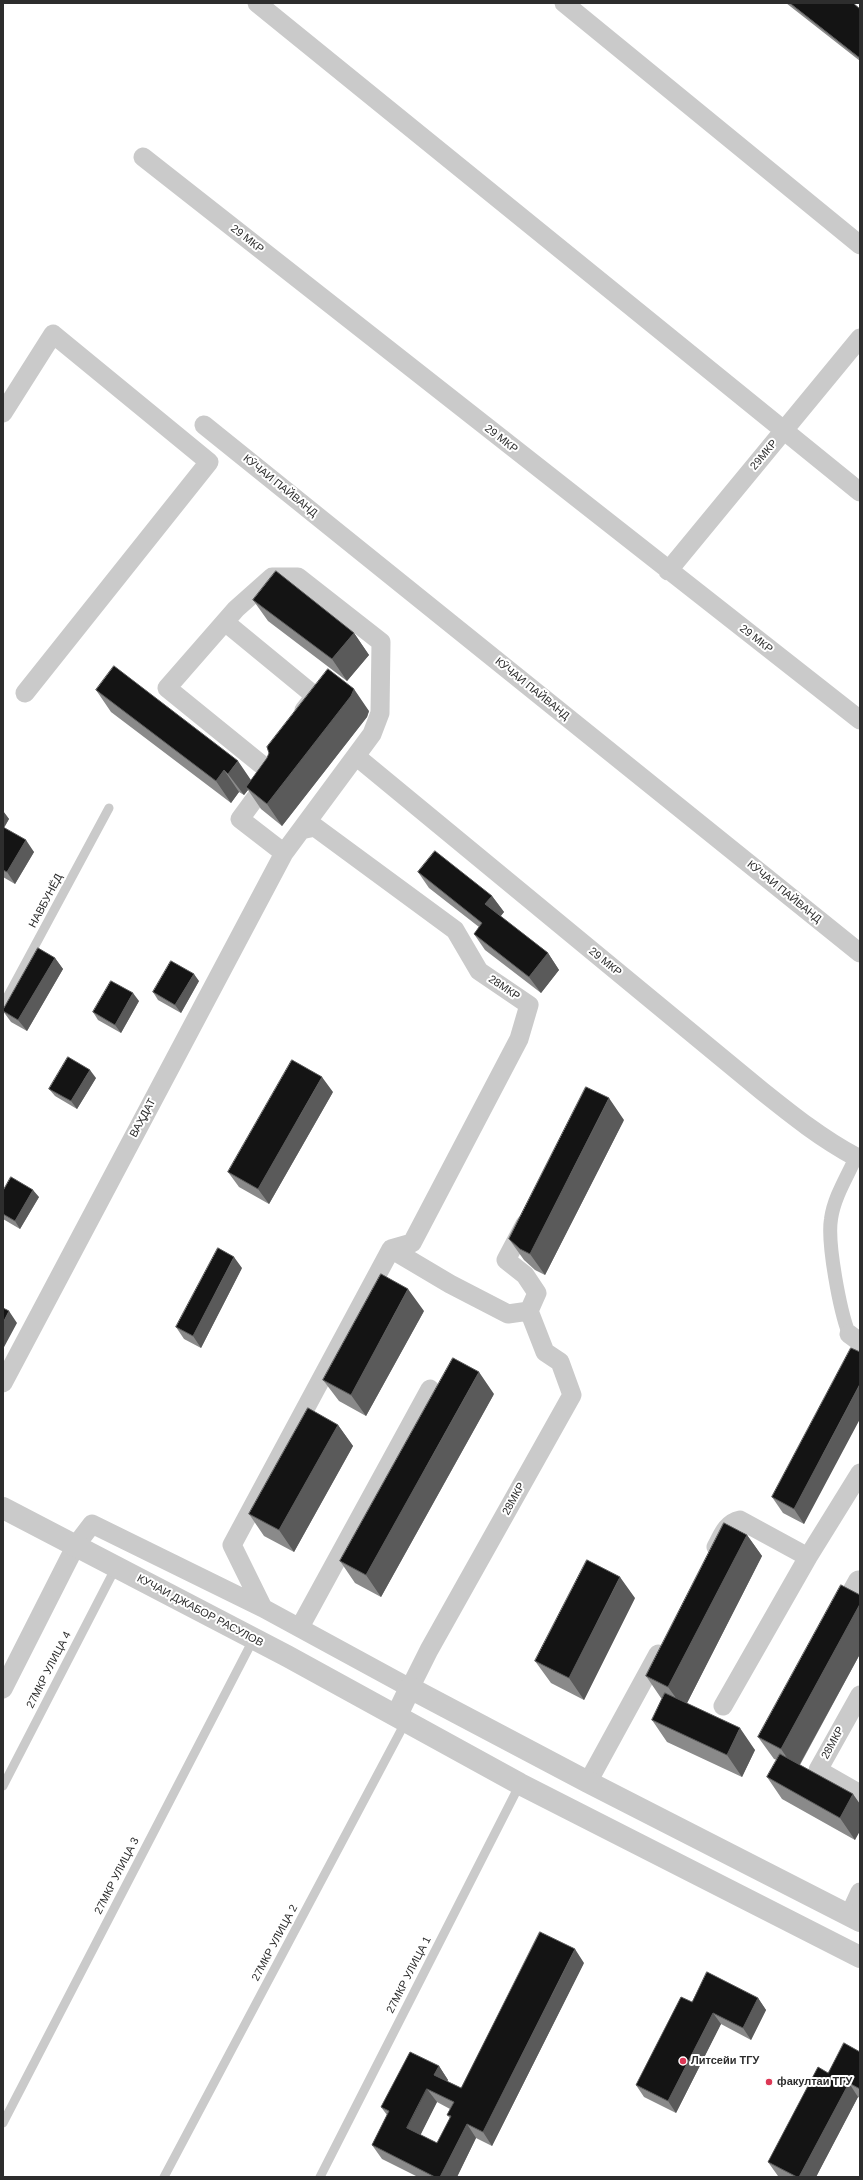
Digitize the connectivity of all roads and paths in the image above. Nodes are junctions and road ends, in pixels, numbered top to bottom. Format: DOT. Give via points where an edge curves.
graph roads {
  1 [pos="257,3"];
  2 [pos="564,3"];
  3 [pos="143,157"];
  4 [pos="860,245"];
  5 [pos="860,338"];
  6 [pos="3,413"];
  7 [pos="204,425"];
  8 [pos="784,431"];
  9 [pos="860,492"];
  10 [pos="668,571"];
  11 [pos="225,622"];
  12 [pos="26,693"];
  13 [pos="860,720"];
  14 [pos="295,721"];
  15 [pos="357,757"];
  16 [pos="110,808"];
  17 [pos="301,830"];
  18 [pos="284,854"];
  19 [pos="860,953"];
  20 [pos="3,1005"];
  21 [pos="858,1157"];
  22 [pos="535,1205"];
  23 [pos="391,1249"];
  24 [pos="529,1311"];
  25 [pos="855,1338"];
  26 [pos="3,1383"];
  27 [pos="430,1389"];
  28 [pos="860,1473"];
  29 [pos="3,1508"];
  30 [pos="76,1545"];
  31 [pos="808,1557"];
  32 [pos="709,1560"];
  33 [pos="116,1566"];
  34 [pos="860,1581"];
  35 [pos="263,1608"];
  36 [pos="831,1626"];
  37 [pos="300,1627"];
  38 [pos="253,1640"];
  39 [pos="665,1641"];
  40 [pos="410,1688"];
  41 [pos="3,1689"];
  42 [pos="860,1695"];
  43 [pos="723,1706"];
  44 [pos="402,1718"];
  45 [pos="588,1782"];
  46 [pos="520,1784"];
  47 [pos="3,1786"];
  48 [pos="860,1794"];
  49 [pos="860,1892"];
  50 [pos="855,1919"];
  51 [pos="860,1957"];
  52 [pos="3,2122"];
  53 [pos="164,2177"];
  54 [pos="320,2177"];
  1 -- 8 [label="street"];
  2 -- 4 [label="street"];
  3 -- 10 [label="street, 29 МКР"];
  5 -- 8 [label="street, 29МКР"];
  6 -- 12 [label="street" via="53,334 209,462"];
  7 -- 19 [label="street, КӮЧАИ ПАЙВАНД"];
  8 -- 9 [label="street"];
  8 -- 10 [label="street, 29МКР"];
  10 -- 13 [label="street, 29 МКР"];
  11 -- 14 [label="street" via="315,696"];
  11 -- 15 [label="street" via="272,577 298,577 381,642 380,713 372,734"];
  11 -- 18 [label="street" via="167,688 265,758 274,774 240,819"];
  15 -- 17 [label="street"];
  15 -- 21 [label="street, 29 МКР" via="762,1091 837,1147"];
  16 -- 20 [label="lane, НАВБУНЁД"];
  17 -- 18 [label="street"];
  17 -- 23 [label="street, 28МКР" via="315,827 455,930 479,971 529,1005 519,1039 412,1243"];
  18 -- 26 [label="street, ВАҲДАТ"];
  21 -- 25 [label="street" via="836,1199 830,1230 831,1251 844,1322"];
  22 -- 24 [label="street" via="506,1260 525,1275 537,1293"];
  23 -- 24 [label="street" via="508,1314"];
  23 -- 35 [label="street" via="232,1545"];
  24 -- 40 [label="street, 28МКР" via="546,1352 560,1362 572,1395"];
  27 -- 37 [label="street"];
  28 -- 31 [label="street"];
  29 -- 30 [label="street, КУЧАИ ДЖАБОР РАСУЛОВ"];
  30 -- 33 [label="street, КУЧАИ ДЖАБОР РАСУЛОВ"];
  30 -- 35 [label="street" via="92,1524"];
  30 -- 41 [label="street"];
  31 -- 32 [label="street" via="740,1520 727,1527"];
  31 -- 43 [label="street"];
  33 -- 38 [label="street, КУЧАИ ДЖАБОР РАСУЛОВ"];
  33 -- 47 [label="lane, 27МКР УЛИЦА 4"];
  34 -- 36 [label="street" via="858,1580"];
  35 -- 37 [label="street"];
  37 -- 40 [label="street"];
  38 -- 44 [label="street, КУЧАИ ДЖАБОР РАСУЛОВ"];
  38 -- 52 [label="lane, 27МКР УЛИЦА 3"];
  39 -- 45 [label="street"];
  40 -- 44 [label="street"];
  40 -- 45 [label="street"];
  42 -- 48 [label="street, 28МКР" via="818,1770"];
  44 -- 46 [label="street, КУЧАИ ДЖАБОР РАСУЛОВ"];
  44 -- 53 [label="lane, 27МКР УЛИЦА 2"];
  45 -- 50 [label="street"];
  46 -- 51 [label="street, КУЧАИ ДЖАБОР РАСУЛОВ"];
  46 -- 54 [label="lane, 27МКР УЛИЦА 1"];
  49 -- 50 [label="street"];
}
